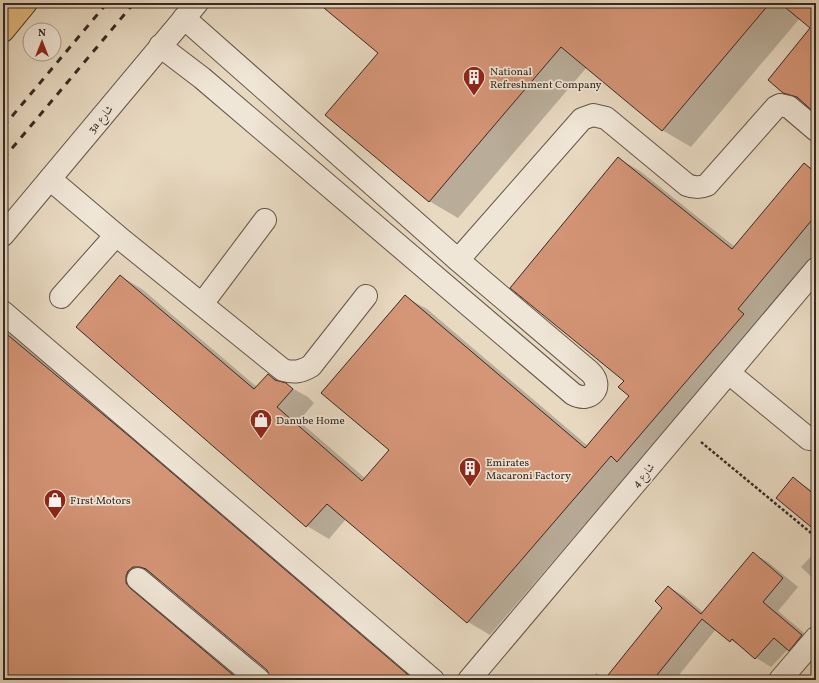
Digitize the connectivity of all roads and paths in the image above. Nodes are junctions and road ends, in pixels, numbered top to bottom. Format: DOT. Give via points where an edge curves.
graph roads {
  1 [pos="26,3"];
  2 [pos="191,10"];
  3 [pos="3,31"];
  4 [pos="160,46"];
  5 [pos="816,130"];
  6 [pos="50,179"];
  7 [pos="265,220"];
  8 [pos="3,235"];
  9 [pos="116,236"];
  10 [pos="458,260"];
  11 [pos="816,269"];
  12 [pos="366,296"];
  13 [pos="61,298"];
  14 [pos="202,304"];
  15 [pos="3,312"];
  16 [pos="729,373"];
  17 [pos="683,427"];
  18 [pos="809,438"];
  19 [pos="816,537"];
  20 [pos="138,579"];
  21 [pos="816,638"];
  22 [pos="259,680"];
  23 [pos="433,680"];
  24 [pos="469,680"];
  25 [pos="780,680"];
  1 -- 3 [label="highway"];
  2 -- 4 [label="street, 3a شارع"];
  2 -- 10 [label="street"];
  4 -- 6 [label="street, 3a شارع"];
  4 -- 10 [label="street" via="202,78 574,394 579,397 592,394 596,389 595,376"];
  5 -- 10 [label="street" via="788,107 780,104 707,185 694,188 606,118 593,115 582,119"];
  6 -- 8 [label="street, 3a شارع"];
  6 -- 9 [label="street"];
  7 -- 14 [label="street"];
  9 -- 13 [label="street"];
  9 -- 14 [label="street"];
  11 -- 16 [label="street, شارع 4"];
  12 -- 14 [label="street" via="311,366 293,372 283,370"];
  15 -- 23 [label="street"];
  16 -- 17 [label="street, شارع 4"];
  16 -- 18 [label="street"];
  17 -- 19 [label="path"];
  17 -- 24 [label="street, شارع 4"];
  20 -- 22 [label="street"];
  21 -- 25 [label="street"];
}
